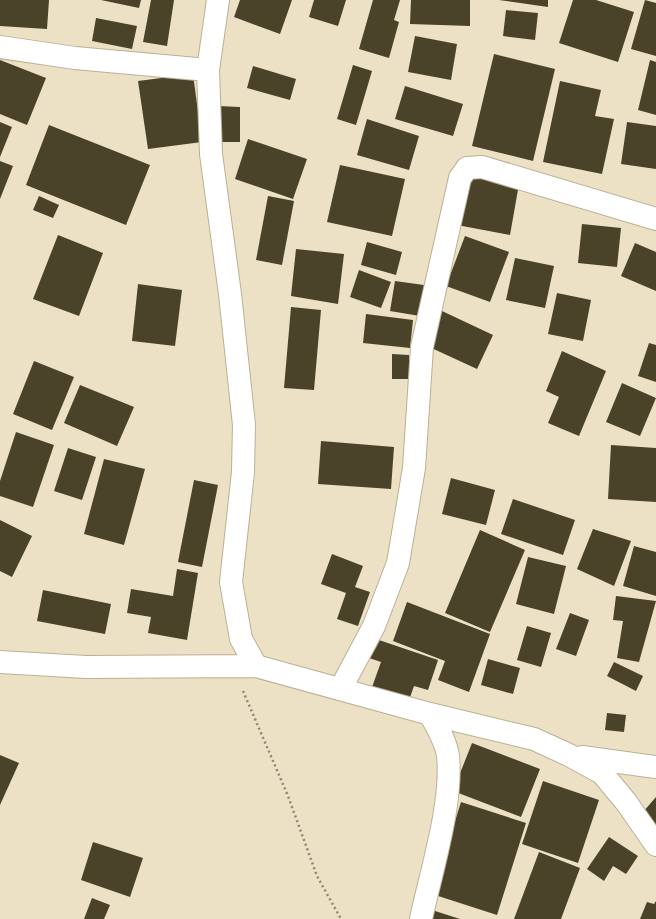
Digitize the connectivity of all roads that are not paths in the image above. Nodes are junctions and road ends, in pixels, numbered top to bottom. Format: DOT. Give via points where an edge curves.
graph roads {
  1 [pos="218,0"];
  2 [pos="0,47"];
  3 [pos="208,70"];
  4 [pos="656,219"];
  5 [pos="0,662"];
  6 [pos="256,666"];
  7 [pos="341,688"];
  8 [pos="430,714"];
  9 [pos="569,755"];
  10 [pos="656,768"];
  11 [pos="656,845"];
  12 [pos="420,919"];
  1 -- 3 [label="street"];
  2 -- 3 [label="street" via="75,58"];
  3 -- 6 [label="street" via="211,154 244,425 243,472 231,582 241,639"];
  4 -- 7 [label="street" via="482,167 467,168 460,178 422,347 414,468 398,564 374,626"];
  5 -- 6 [label="street" via="86,667"];
  6 -- 7 [label="street"];
  7 -- 8 [label="street"];
  8 -- 9 [label="street" via="534,739"];
  8 -- 12 [label="street" via="448,756 448,792"];
  9 -- 10 [label="street"];
  9 -- 11 [label="street" via="602,773"];
}
